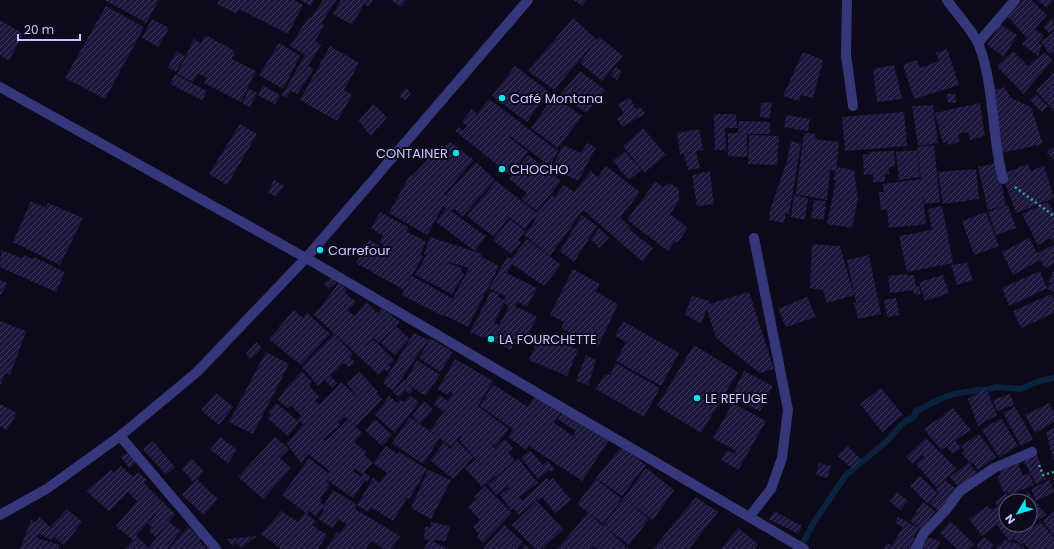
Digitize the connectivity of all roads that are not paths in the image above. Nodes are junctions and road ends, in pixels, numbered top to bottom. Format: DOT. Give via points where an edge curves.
graph roads {
  1 [pos="528,0"];
  2 [pos="847,0"];
  3 [pos="947,0"];
  4 [pos="1015,0"];
  5 [pos="978,44"];
  6 [pos="0,87"];
  7 [pos="853,106"];
  8 [pos="1002,179"];
  9 [pos="754,238"];
  10 [pos="306,258"];
  11 [pos="120,436"];
  12 [pos="1032,452"];
  13 [pos="0,514"];
  14 [pos="750,516"];
  15 [pos="216,549"];
  16 [pos="804,549"];
  17 [pos="916,549"];
  1 -- 10 [label="street"];
  2 -- 7 [label="street" via="846,55"];
  3 -- 5 [label="street"];
  4 -- 5 [label="street"];
  5 -- 8 [label="street" via="989,87 996,155"];
  6 -- 10 [label="street"];
  9 -- 14 [label="street" via="788,410 782,458 770,489"];
  10 -- 11 [label="street" via="197,372"];
  10 -- 14 [label="street"];
  11 -- 13 [label="street" via="48,488"];
  11 -- 15 [label="street"];
  12 -- 17 [label="street" via="994,468 960,491 922,534"];
  14 -- 16 [label="street"];
}
